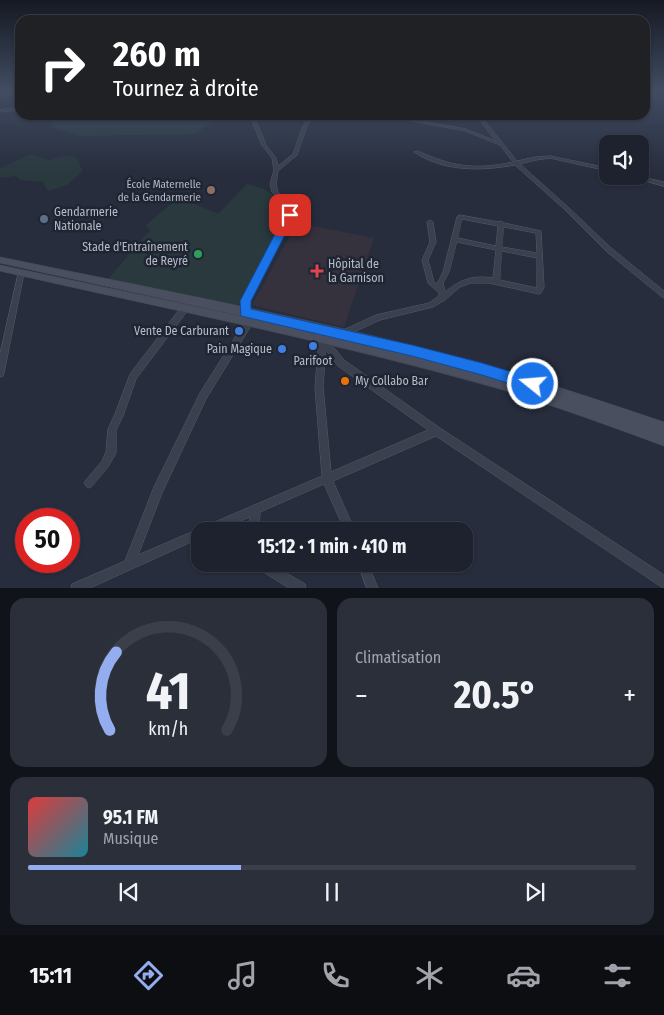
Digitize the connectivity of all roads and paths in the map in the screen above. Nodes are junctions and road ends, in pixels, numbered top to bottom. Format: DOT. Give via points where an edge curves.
graph roads {
  1 [pos="254,120"];
  2 [pos="309,120"];
  3 [pos="410,120"];
  4 [pos="482,120"];
  5 [pos="501,145"];
  6 [pos="416,152"];
  7 [pos="516,163"];
  8 [pos="599,168"];
  9 [pos="276,170"];
  10 [pos="649,180"];
  11 [pos="664,184"];
  12 [pos="430,222"];
  13 [pos="501,223"];
  14 [pos="455,240"];
  15 [pos="499,248"];
  16 [pos="540,256"];
  17 [pos="0,260"];
  18 [pos="0,268"];
  19 [pos="21,272"];
  20 [pos="496,282"];
  21 [pos="442,294"];
  22 [pos="664,295"];
  23 [pos="185,308"];
  24 [pos="247,317"];
  25 [pos="342,334"];
  26 [pos="325,340"];
  27 [pos="0,373"];
  28 [pos="664,429"];
  29 [pos="437,431"];
  30 [pos="664,439"];
  31 [pos="328,479"];
  32 [pos="89,482"];
  33 [pos="255,509"];
  34 [pos="225,522"];
  35 [pos="254,522"];
  36 [pos="346,522"];
  37 [pos="191,537"];
  38 [pos="129,564"];
  39 [pos="274,572"];
  40 [pos="367,572"];
  41 [pos="664,582"];
  42 [pos="76,588"];
  43 [pos="301,588"];
  44 [pos="374,588"];
  1 -- 9 [label="street" via="264,145 274,158"];
  2 -- 9 [label="street" via="294,155"];
  3 -- 5 [label="street" via="466,130"];
  4 -- 5 [label="street"];
  5 -- 7 [label="street"];
  6 -- 7 [label="street" via="462,169"];
  7 -- 8 [label="street" via="550,157"];
  7 -- 22 [label="street" via="608,249"];
  9 -- 24 [label="street" via="275,192 290,209 290,215 245,301"];
  10 -- 11 [label="street"];
  12 -- 21 [label="street" via="433,242 425,260 431,283"];
  13 -- 14 [label="street" via="462,216"];
  13 -- 15 [label="street"];
  13 -- 16 [label="street" via="539,231"];
  14 -- 15 [label="street"];
  14 -- 21 [label="street" via="441,280"];
  15 -- 16 [label="street"];
  15 -- 20 [label="street"];
  16 -- 20 [label="street" via="541,287 538,291"];
  17 -- 24 [label="main road"];
  18 -- 19 [label="main road"];
  19 -- 23 [label="main road"];
  19 -- 27 [label="street"];
  20 -- 21 [label="street" via="467,281"];
  21 -- 25 [label="street" via="431,305 370,320"];
  23 -- 24 [label="main road"];
  23 -- 32 [label="street" via="134,378 112,429 111,453"];
  24 -- 25 [label="main road"];
  24 -- 26 [label="main road"];
  24 -- 38 [label="street" via="202,396"];
  25 -- 28 [label="main road" via="482,369"];
  26 -- 29 [label="street" via="341,363"];
  26 -- 30 [label="main road" via="480,377"];
  26 -- 31 [label="street" via="319,387"];
  29 -- 31 [label="street"];
  29 -- 41 [label="street"];
  31 -- 33 [label="street"];
  31 -- 36 [label="street"];
  33 -- 34 [label="street"];
  33 -- 35 [label="street"];
  37 -- 38 [label="street"];
  38 -- 42 [label="street"];
  39 -- 43 [label="street"];
  40 -- 44 [label="street"];
}
